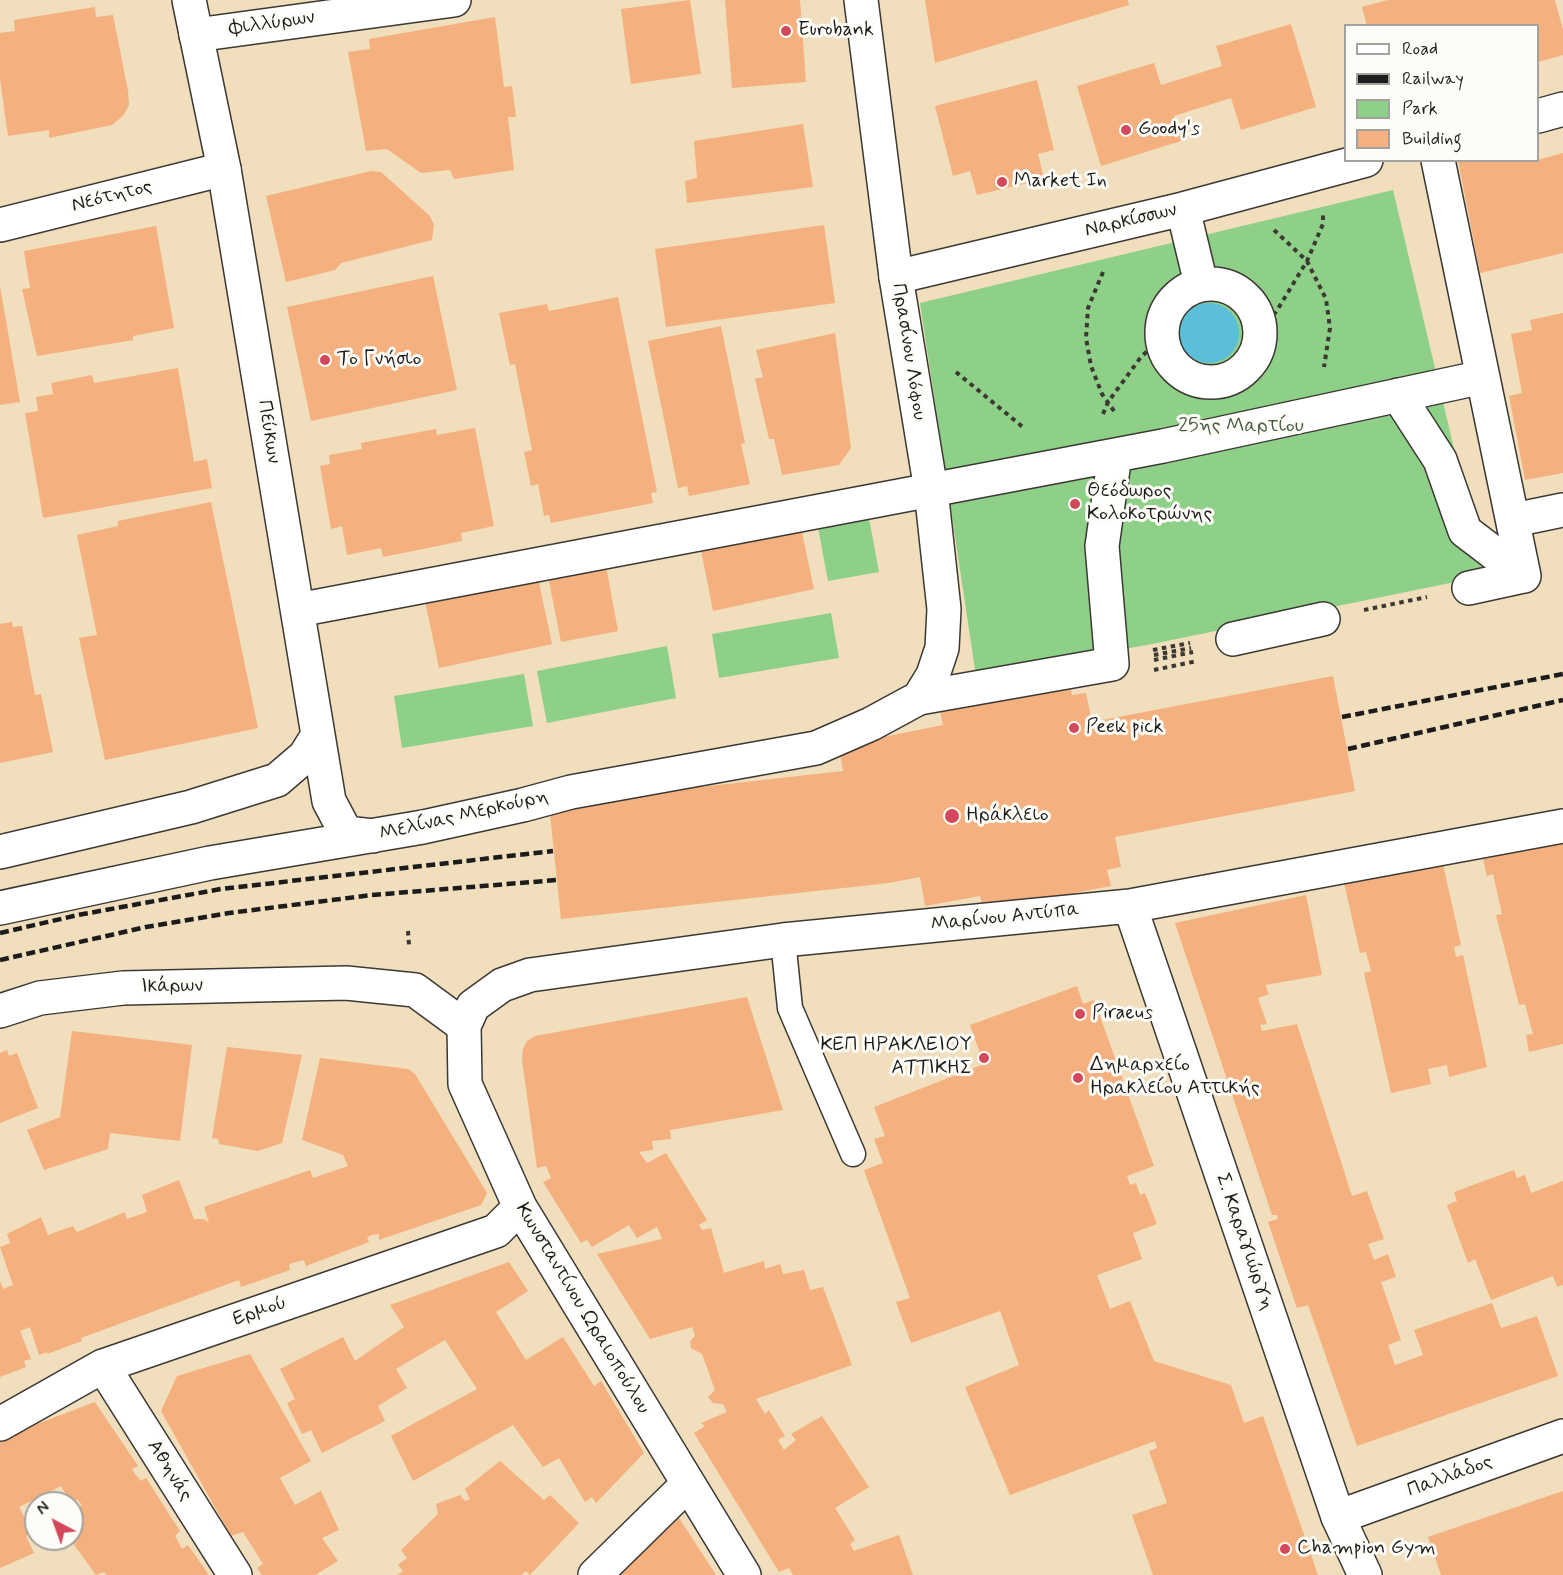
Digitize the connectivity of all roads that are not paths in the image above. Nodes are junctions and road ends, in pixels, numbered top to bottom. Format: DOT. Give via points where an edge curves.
graph roads {
  1 [pos="189,0"];
  2 [pos="454,0"];
  3 [pos="861,0"];
  4 [pos="196,35"];
  5 [pos="1563,109"];
  6 [pos="1539,116"];
  7 [pos="1358,162"];
  8 [pos="1438,162"];
  9 [pos="224,169"];
  10 [pos="1183,209"];
  11 [pos="0,225"];
  12 [pos="896,277"];
  13 [pos="1201,285"];
  14 [pos="1483,377"];
  15 [pos="1217,381"];
  16 [pos="1398,395"];
  17 [pos="1229,430"];
  18 [pos="1088,460"];
  19 [pos="931,490"];
  20 [pos="1563,510"];
  21 [pos="1514,520"];
  22 [pos="1524,576"];
  23 [pos="1469,588"];
  24 [pos="298,610"];
  25 [pos="1323,619"];
  26 [pos="1233,639"];
  27 [pos="919,699"];
  28 [pos="318,735"];
  29 [pos="1495,822"];
  30 [pos="1563,826"];
  31 [pos="375,837"];
  32 [pos="0,852"];
  33 [pos="1274,861"];
  34 [pos="1130,906"];
  35 [pos="0,908"];
  36 [pos="783,940"];
  37 [pos="0,1011"];
  38 [pos="464,1026"];
  39 [pos="854,1154"];
  40 [pos="520,1207"];
  41 [pos="103,1366"];
  42 [pos="0,1424"];
  43 [pos="1563,1436"];
  44 [pos="688,1484"];
  45 [pos="1338,1517"];
  46 [pos="236,1575"];
  47 [pos="595,1575"];
  48 [pos="744,1575"];
  49 [pos="1365,1575"];
  1 -- 4 [label="street, Πεύκων"];
  2 -- 4 [label="street, Φιλλύρων"];
  3 -- 12 [label="street, Πρασίνου Λόφου"];
  4 -- 9 [label="street, Πεύκων"];
  5 -- 6 [label="street"];
  7 -- 10 [label="street, Ναρκίσσων"];
  8 -- 14 [label="street"];
  9 -- 11 [label="street, Νεότητος"];
  9 -- 24 [label="street, Πεύκων"];
  10 -- 12 [label="street, Ναρκίσσων"];
  10 -- 13 [label="street"];
  12 -- 19 [label="street, Πρασίνου Λόφου"];
  13 -- 15 [label="street" via="1180,294 1165,313 1162,337 1170,359 1187,376"];
  13 -- 15 [label="street" via="1225,285 1245,297 1258,316 1260,340 1251,362 1233,377"];
  14 -- 16 [label="street"];
  14 -- 21 [label="street"];
  15 -- 17 [label="street"];
  16 -- 17 [label="street"];
  16 -- 22 [label="street" via="1440,460 1465,531"];
  17 -- 18 [label="street"];
  18 -- 19 [label="street"];
  18 -- 27 [label="street, Μελίνας Μερκούρη" via="1102,546 1112,661"];
  19 -- 24 [label="street"];
  19 -- 27 [label="street, Πρασίνου Λόφου" via="944,609 942,648"];
  20 -- 21 [label="street"];
  21 -- 22 [label="street"];
  22 -- 23 [label="street"];
  24 -- 28 [label="street, Πεύκων"];
  25 -- 26 [label="street"];
  27 -- 31 [label="street, Μελίνας Μερκούρη" via="816,748 571,792"];
  28 -- 31 [label="street, Πεύκων" via="329,801 346,833"];
  28 -- 32 [label="street" via="306,756 277,780 191,807"];
  29 -- 33 [label="street"];
  30 -- 34 [label="street, Μαρίνου Αντύπα" via="1203,882"];
  31 -- 35 [label="street, Μελίνας Μερκούρη" via="210,863"];
  34 -- 36 [label="street, Μαρίνου Αντύπα"];
  34 -- 45 [label="street, Σ. Καραγιώργη"];
  36 -- 38 [label="street, Μαρίνου Αντύπα" via="530,975 502,985 472,1006"];
  36 -- 39 [label="lane" via="790,1008"];
  37 -- 38 [label="street, Ικάρων" via="40,998 123,988 346,983 415,990"];
  38 -- 40 [label="street, Κωνσταντίνου Ωραιοπούλου" via="465,1084"];
  40 -- 41 [label="street, Ερμού" via="496,1231"];
  40 -- 44 [label="street, Κωνσταντίνου Ωραιοπούλου"];
  41 -- 42 [label="street, Ερμού"];
  41 -- 46 [label="street, Αθηνάς"];
  43 -- 45 [label="street, Παλλάδος"];
  44 -- 47 [label="street"];
  44 -- 48 [label="street, Κωνσταντίνου Ωραιοπούλου"];
  45 -- 49 [label="street, Σ. Καραγιώργη"];
}
